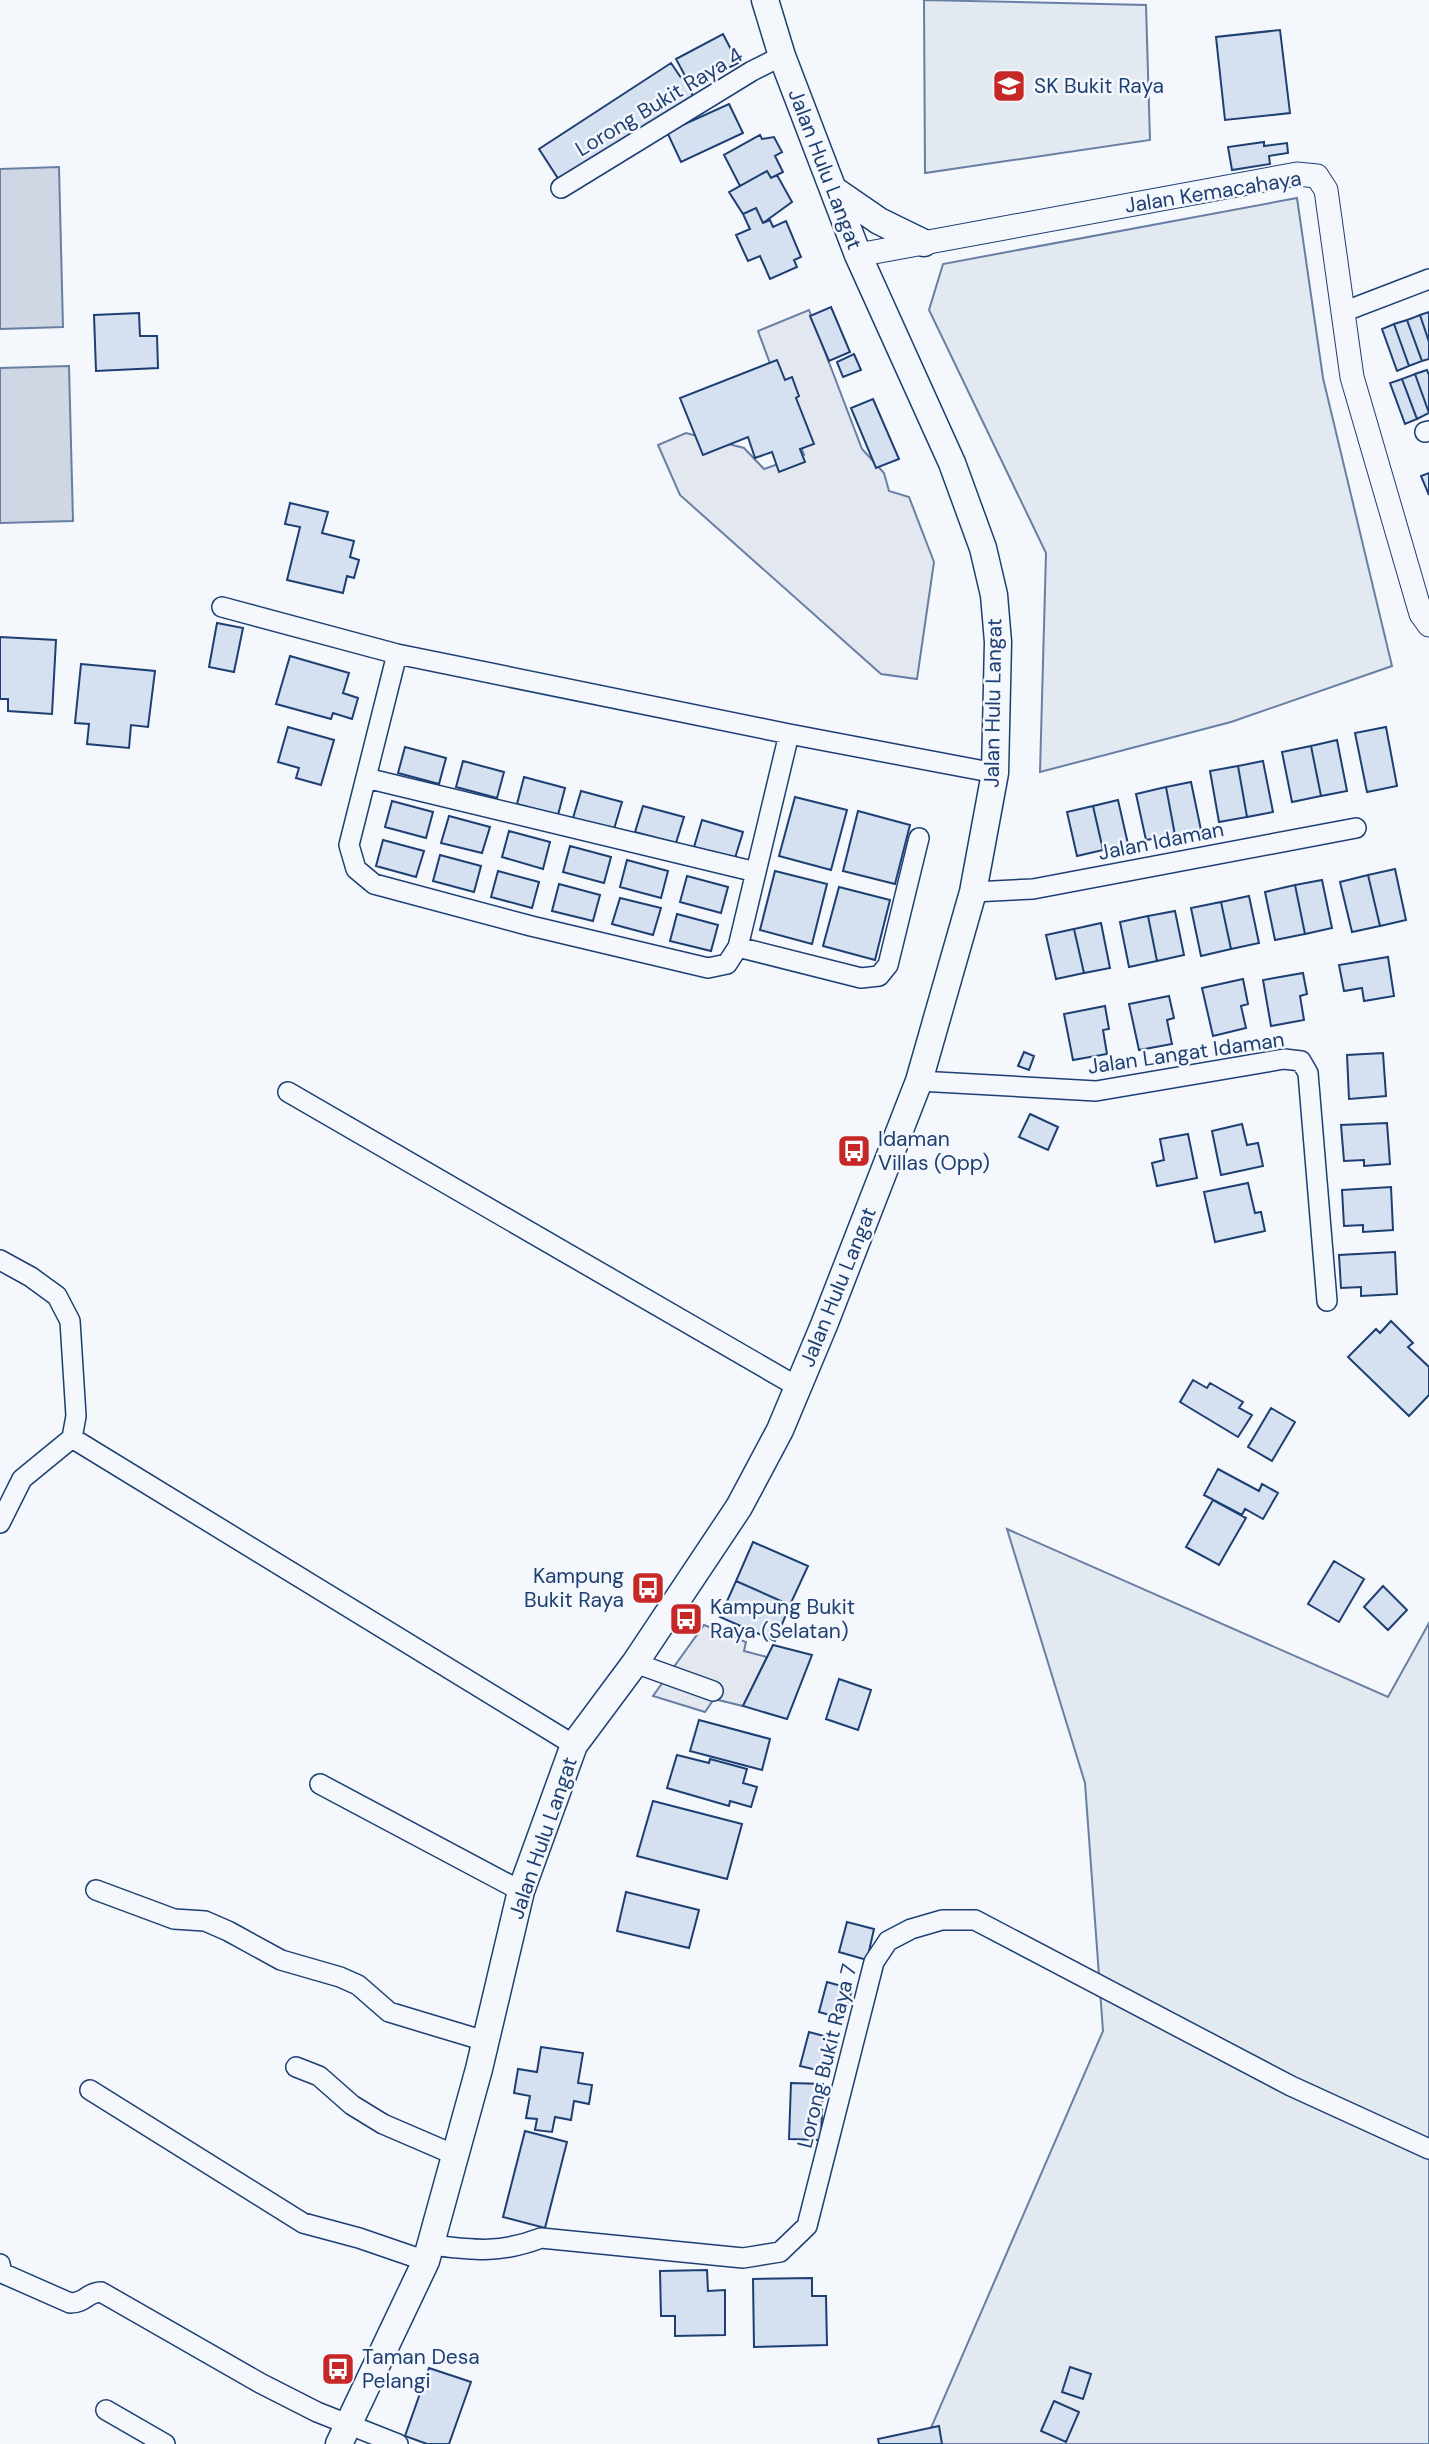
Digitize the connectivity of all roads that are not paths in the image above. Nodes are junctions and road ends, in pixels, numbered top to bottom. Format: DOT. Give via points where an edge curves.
graph roads {
  1 [pos="765,0"];
  2 [pos="782,56"];
  3 [pos="561,188"];
  4 [pos="834,190"];
  5 [pos="924,243"];
  6 [pos="858,256"];
  7 [pos="1429,279"];
  8 [pos="1343,312"];
  9 [pos="222,607"];
  10 [pos="1429,625"];
  11 [pos="397,654"];
  12 [pos="789,734"];
  13 [pos="996,773"];
  14 [pos="366,778"];
  15 [pos="1356,828"];
  16 [pos="919,838"];
  17 [pos="756,872"];
  18 [pos="973,892"];
  19 [pos="738,947"];
  20 [pos="919,1081"];
  21 [pos="288,1092"];
  22 [pos="0,1259"];
  23 [pos="1327,1301"];
  24 [pos="798,1387"];
  25 [pos="72,1438"];
  26 [pos="0,1523"];
  27 [pos="635,1663"];
  28 [pos="713,1691"];
  29 [pos="574,1745"];
  30 [pos="320,1784"];
  31 [pos="96,1890"];
  32 [pos="521,1891"];
  33 [pos="485,2041"];
  34 [pos="296,2067"];
  35 [pos="90,2090"];
  36 [pos="1429,2148"];
  37 [pos="455,2155"];
  38 [pos="429,2253"];
  39 [pos="0,2264"];
  40 [pos="106,2410"];
  41 [pos="344,2433"];
  42 [pos="165,2444"];
  43 [pos="398,2444"];
  1 -- 2 [label="main road, Jalan Hulu Langat"];
  2 -- 3 [label="street, Lorong Bukit Raya 4"];
  2 -- 4 [label="main road, Jalan Hulu Langat"];
  4 -- 5 [label="main road" via="879,221"];
  4 -- 6 [label="main road, Jalan Hulu Langat"];
  5 -- 6 [label="street, Jalan Kemacahaya"];
  5 -- 8 [label="street, Jalan Kemacahaya" via="1297,174 1317,177 1326,190"];
  6 -- 13 [label="main road, Jalan Hulu Langat" via="951,463 983,548 998,642"];
  7 -- 8 [label="street"];
  8 -- 10 [label="street, Jalan Kemacahaya" via="1352,377 1421,614"];
  9 -- 11 [label="street"];
  11 -- 12 [label="street"];
  11 -- 14 [label="street"];
  12 -- 13 [label="street"];
  12 -- 17 [label="street"];
  13 -- 18 [label="main road, Jalan Hulu Langat"];
  14 -- 17 [label="street"];
  14 -- 19 [label="street" via="349,845 356,869 374,884 708,968 727,964"];
  15 -- 18 [label="street, Jalan Idaman" via="1033,889"];
  16 -- 19 [label="street" via="888,965 879,976 862,978"];
  17 -- 19 [label="street"];
  18 -- 20 [label="main road, Jalan Hulu Langat"];
  20 -- 23 [label="street, Jalan Langat Idaman" via="1096,1091 1284,1059 1301,1061 1308,1073"];
  20 -- 24 [label="main road, Jalan Hulu Langat"];
  21 -- 24 [label="street"];
  22 -- 25 [label="street" via="57,1296 70,1321 76,1416"];
  24 -- 27 [label="main road, Jalan Hulu Langat" via="739,1507"];
  25 -- 26 [label="street" via="22,1479"];
  25 -- 29 [label="street"];
  27 -- 28 [label="street"];
  27 -- 29 [label="main road, Jalan Hulu Langat"];
  29 -- 32 [label="main road, Jalan Hulu Langat"];
  30 -- 32 [label="street"];
  31 -- 33 [label="street" via="174,1919 205,1921 281,1960 358,1985 389,2012"];
  32 -- 33 [label="main road, Jalan Hulu Langat"];
  33 -- 37 [label="main road, Jalan Hulu Langat"];
  34 -- 37 [label="street" via="319,2076 383,2124"];
  35 -- 38 [label="street, Lorong Bukit Raya 7" via="303,2223"];
  36 -- 38 [label="street, Lorong Bukit Raya 7" via="1291,2086 975,1920 942,1920 888,1941 874,1962 807,2226 780,2252 743,2258 541,2238 517,2247"];
  37 -- 38 [label="main road, Jalan Hulu Langat"];
  38 -- 41 [label="main road, Jalan Hulu Langat"];
  39 -- 41 [label="street" via="2,2273 70,2303 81,2303 101,2292 317,2412"];
  40 -- 42 [label="street"];
  41 -- 43 [label="street"];
}
